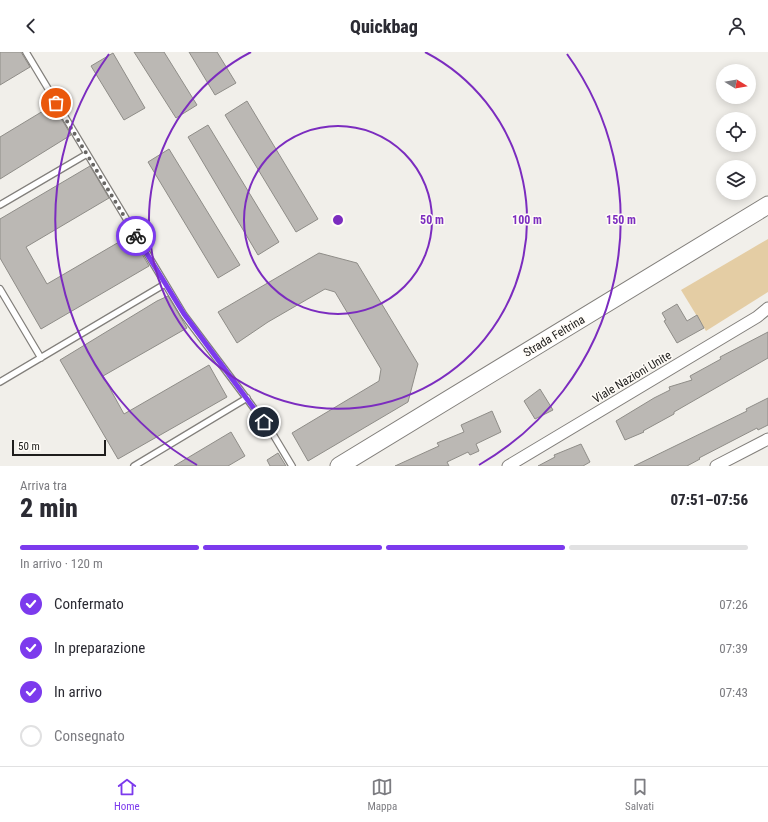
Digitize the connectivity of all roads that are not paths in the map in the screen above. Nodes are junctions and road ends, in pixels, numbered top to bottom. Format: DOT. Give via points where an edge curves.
graph roads {
  1 [pos="26,52"];
  2 [pos="87,154"];
  3 [pos="0,205"];
  4 [pos="768,205"];
  5 [pos="165,284"];
  6 [pos="0,289"];
  7 [pos="768,308"];
  8 [pos="41,358"];
  9 [pos="0,382"];
  10 [pos="247,398"];
  11 [pos="768,439"];
  12 [pos="523,462"];
  13 [pos="134,466"];
  14 [pos="292,466"];
  15 [pos="340,466"];
  16 [pos="508,466"];
  17 [pos="718,466"];
  1 -- 2 [label="lane"];
  2 -- 3 [label="lane"];
  2 -- 5 [label="lane"];
  4 -- 15 [label="main road, Strada Feltrina"];
  5 -- 8 [label="lane"];
  5 -- 10 [label="lane" via="184,314"];
  6 -- 8 [label="lane"];
  7 -- 12 [label="street, Viale Nazioni Unite"];
  8 -- 9 [label="lane"];
  10 -- 13 [label="lane"];
  10 -- 14 [label="lane"];
  11 -- 17 [label="street"];
  12 -- 16 [label="street, Viale Nazioni Unite"];
}
